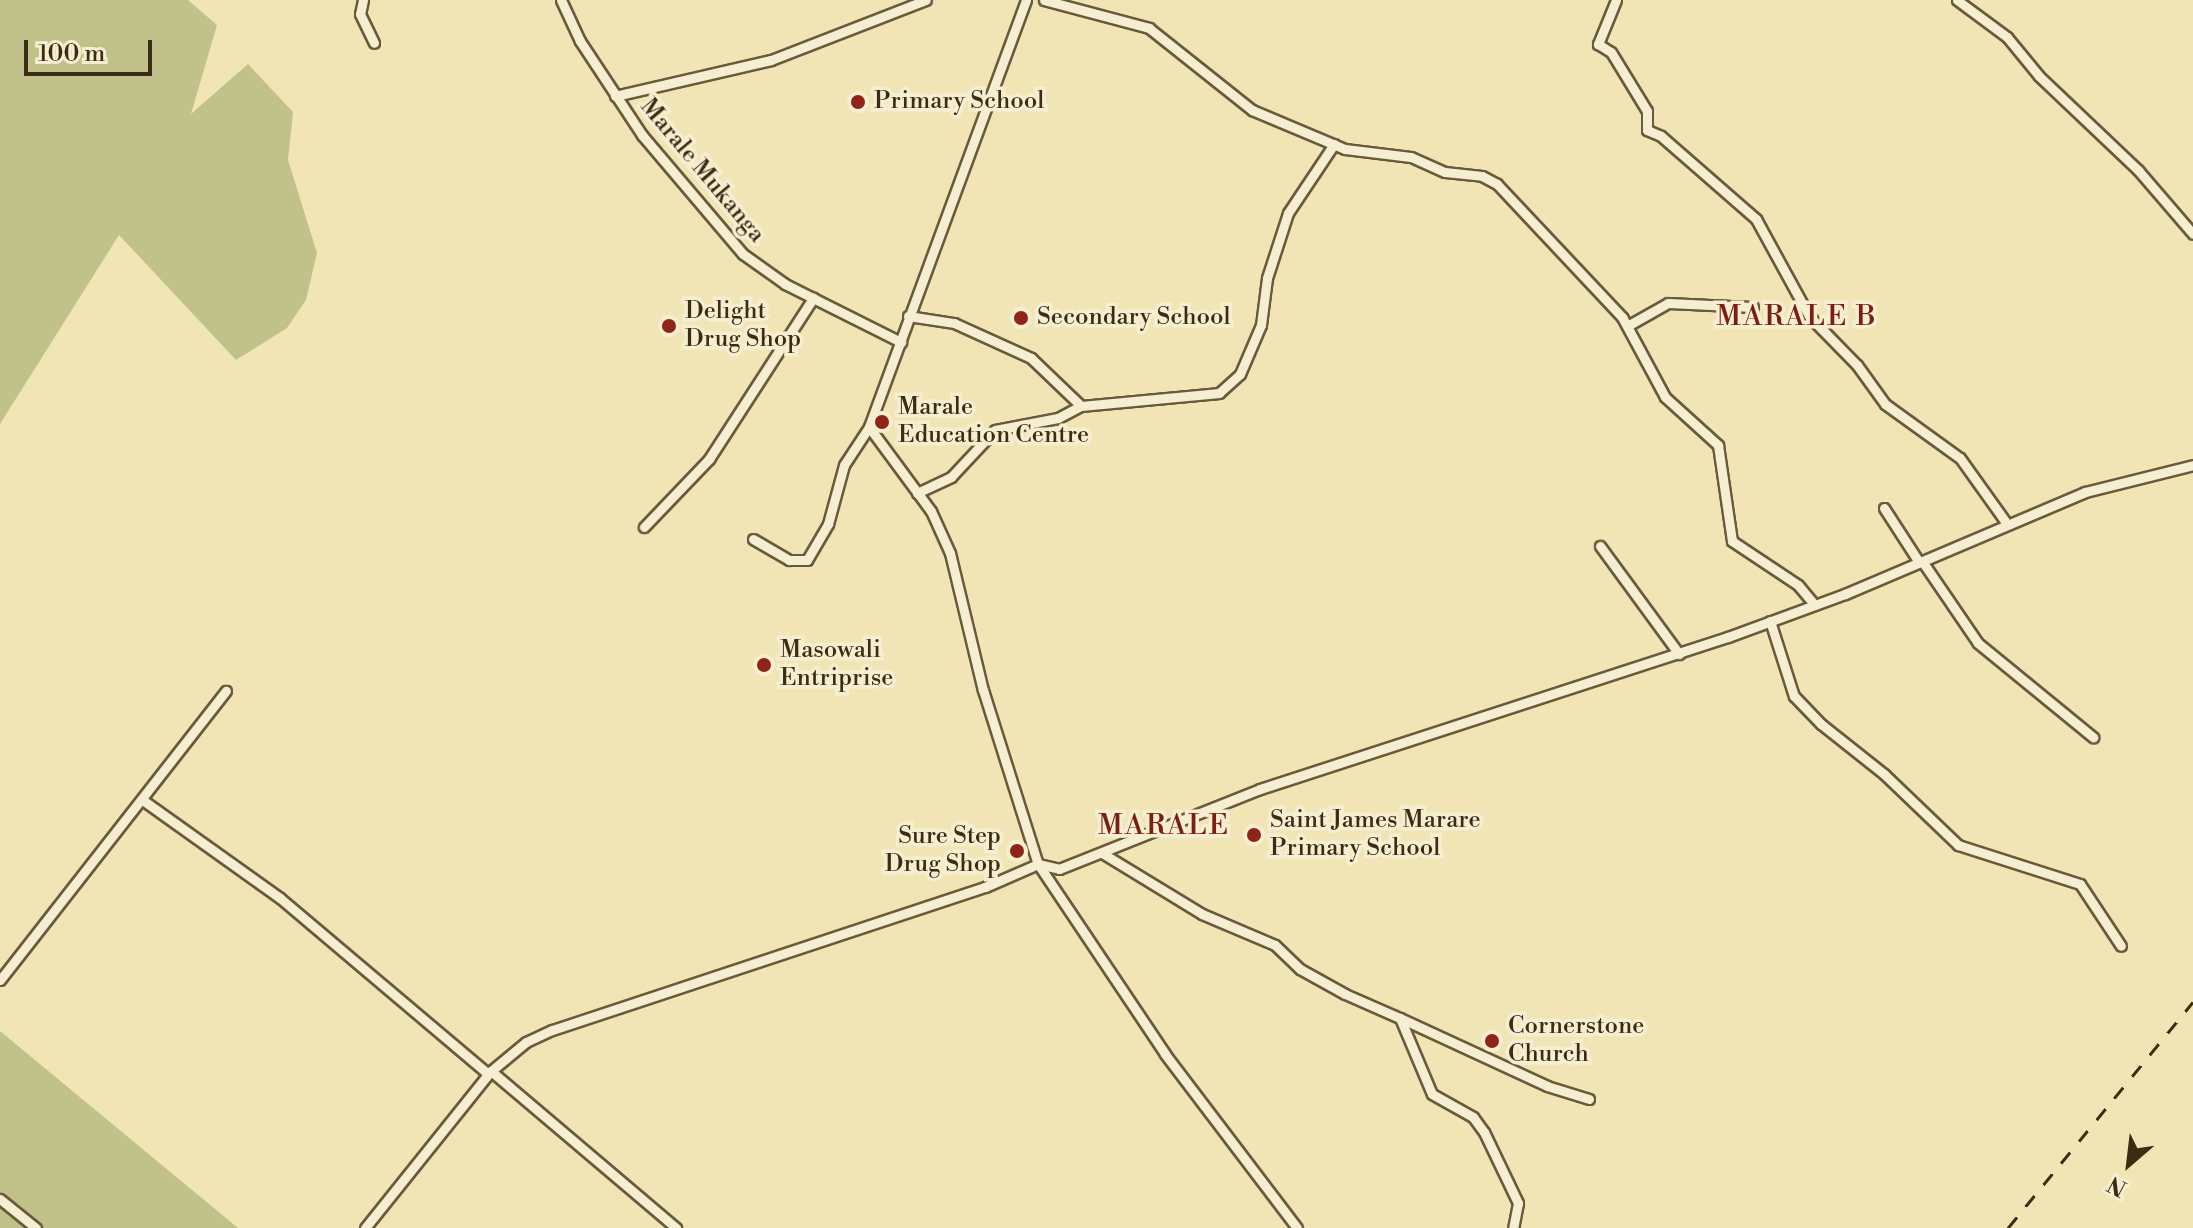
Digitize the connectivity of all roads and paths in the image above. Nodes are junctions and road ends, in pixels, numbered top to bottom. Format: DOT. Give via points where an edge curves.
graph roads {
  1 [pos="363,0"];
  2 [pos="561,0"];
  3 [pos="926,0"];
  4 [pos="1026,0"];
  5 [pos="1044,0"];
  6 [pos="1616,0"];
  7 [pos="1957,0"];
  8 [pos="374,43"];
  9 [pos="615,96"];
  10 [pos="1334,144"];
  11 [pos="2193,234"];
  12 [pos="813,298"];
  13 [pos="1753,307"];
  14 [pos="908,316"];
  15 [pos="1629,325"];
  16 [pos="901,342"];
  17 [pos="1081,406"];
  18 [pos="869,427"];
  19 [pos="2192,463"];
  20 [pos="917,493"];
  21 [pos="1884,508"];
  22 [pos="2007,524"];
  23 [pos="644,527"];
  24 [pos="753,539"];
  25 [pos="1600,546"];
  26 [pos="1921,561"];
  27 [pos="1815,605"];
  28 [pos="1770,621"];
  29 [pos="1679,654"];
  30 [pos="226,691"];
  31 [pos="2093,737"];
  32 [pos="144,801"];
  33 [pos="1102,853"];
  34 [pos="1038,864"];
  35 [pos="2121,946"];
  36 [pos="0,980"];
  37 [pos="1400,1018"];
  38 [pos="489,1072"];
  39 [pos="1589,1099"];
  40 [pos="0,1199"];
  41 [pos="36,1228"];
  42 [pos="365,1228"];
  43 [pos="676,1228"];
  44 [pos="1297,1228"];
  45 [pos="1513,1228"];
  1 -- 8 [label="street" via="358,8"];
  2 -- 9 [label="street, Marale Mukanga"];
  3 -- 9 [label="street" via="771,60"];
  4 -- 14 [label="street"];
  5 -- 10 [label="street" via="1149,28 1252,110"];
  6 -- 22 [label="street" via="1598,44 1611,52 1647,111 1647,130 1661,136 1756,219 1809,316 1857,365 1885,404 1960,458"];
  7 -- 11 [label="street" via="2007,37"];
  9 -- 12 [label="street, Marale Mukanga" via="743,254 762,271"];
  10 -- 15 [label="street" via="1357,152 1411,157 1445,172 1490,179"];
  10 -- 17 [label="street" via="1288,213 1267,278 1265,315 1231,385 1210,396"];
  12 -- 16 [label="street, Marale Mukanga"];
  12 -- 23 [label="street" via="709,459"];
  13 -- 15 [label="street" via="1668,303"];
  14 -- 16 [label="street"];
  14 -- 17 [label="street" via="954,323 1031,358"];
  15 -- 27 [label="street" via="1665,397 1722,452 1724,513 1732,541 1798,585"];
  16 -- 18 [label="street"];
  17 -- 20 [label="street" via="1058,418 995,430 951,477"];
  18 -- 20 [label="street"];
  18 -- 24 [label="street" via="844,465 813,555 800,562 789,560"];
  19 -- 22 [label="street" via="2085,492"];
  20 -- 34 [label="street" via="950,553 983,690"];
  21 -- 26 [label="street"];
  22 -- 26 [label="street"];
  25 -- 29 [label="street"];
  26 -- 27 [label="street"];
  26 -- 31 [label="street" via="1978,643"];
  27 -- 28 [label="street"];
  28 -- 29 [label="street"];
  28 -- 35 [label="street" via="1794,696 1821,724 1885,775 1958,845 2080,884"];
  29 -- 33 [label="street" via="1260,789"];
  30 -- 32 [label="street"];
  32 -- 36 [label="street"];
  32 -- 38 [label="street" via="280,898"];
  33 -- 34 [label="street" via="1059,869"];
  33 -- 37 [label="street" via="1202,914 1275,945 1300,969 1345,994"];
  34 -- 38 [label="street" via="985,887 552,1030 526,1042"];
  34 -- 44 [label="street" via="1165,1054"];
  37 -- 39 [label="street" via="1547,1086"];
  37 -- 45 [label="street" via="1432,1094 1473,1117 1484,1132 1518,1203"];
  38 -- 42 [label="street"];
  38 -- 43 [label="street"];
  40 -- 41 [label="street"];
}
